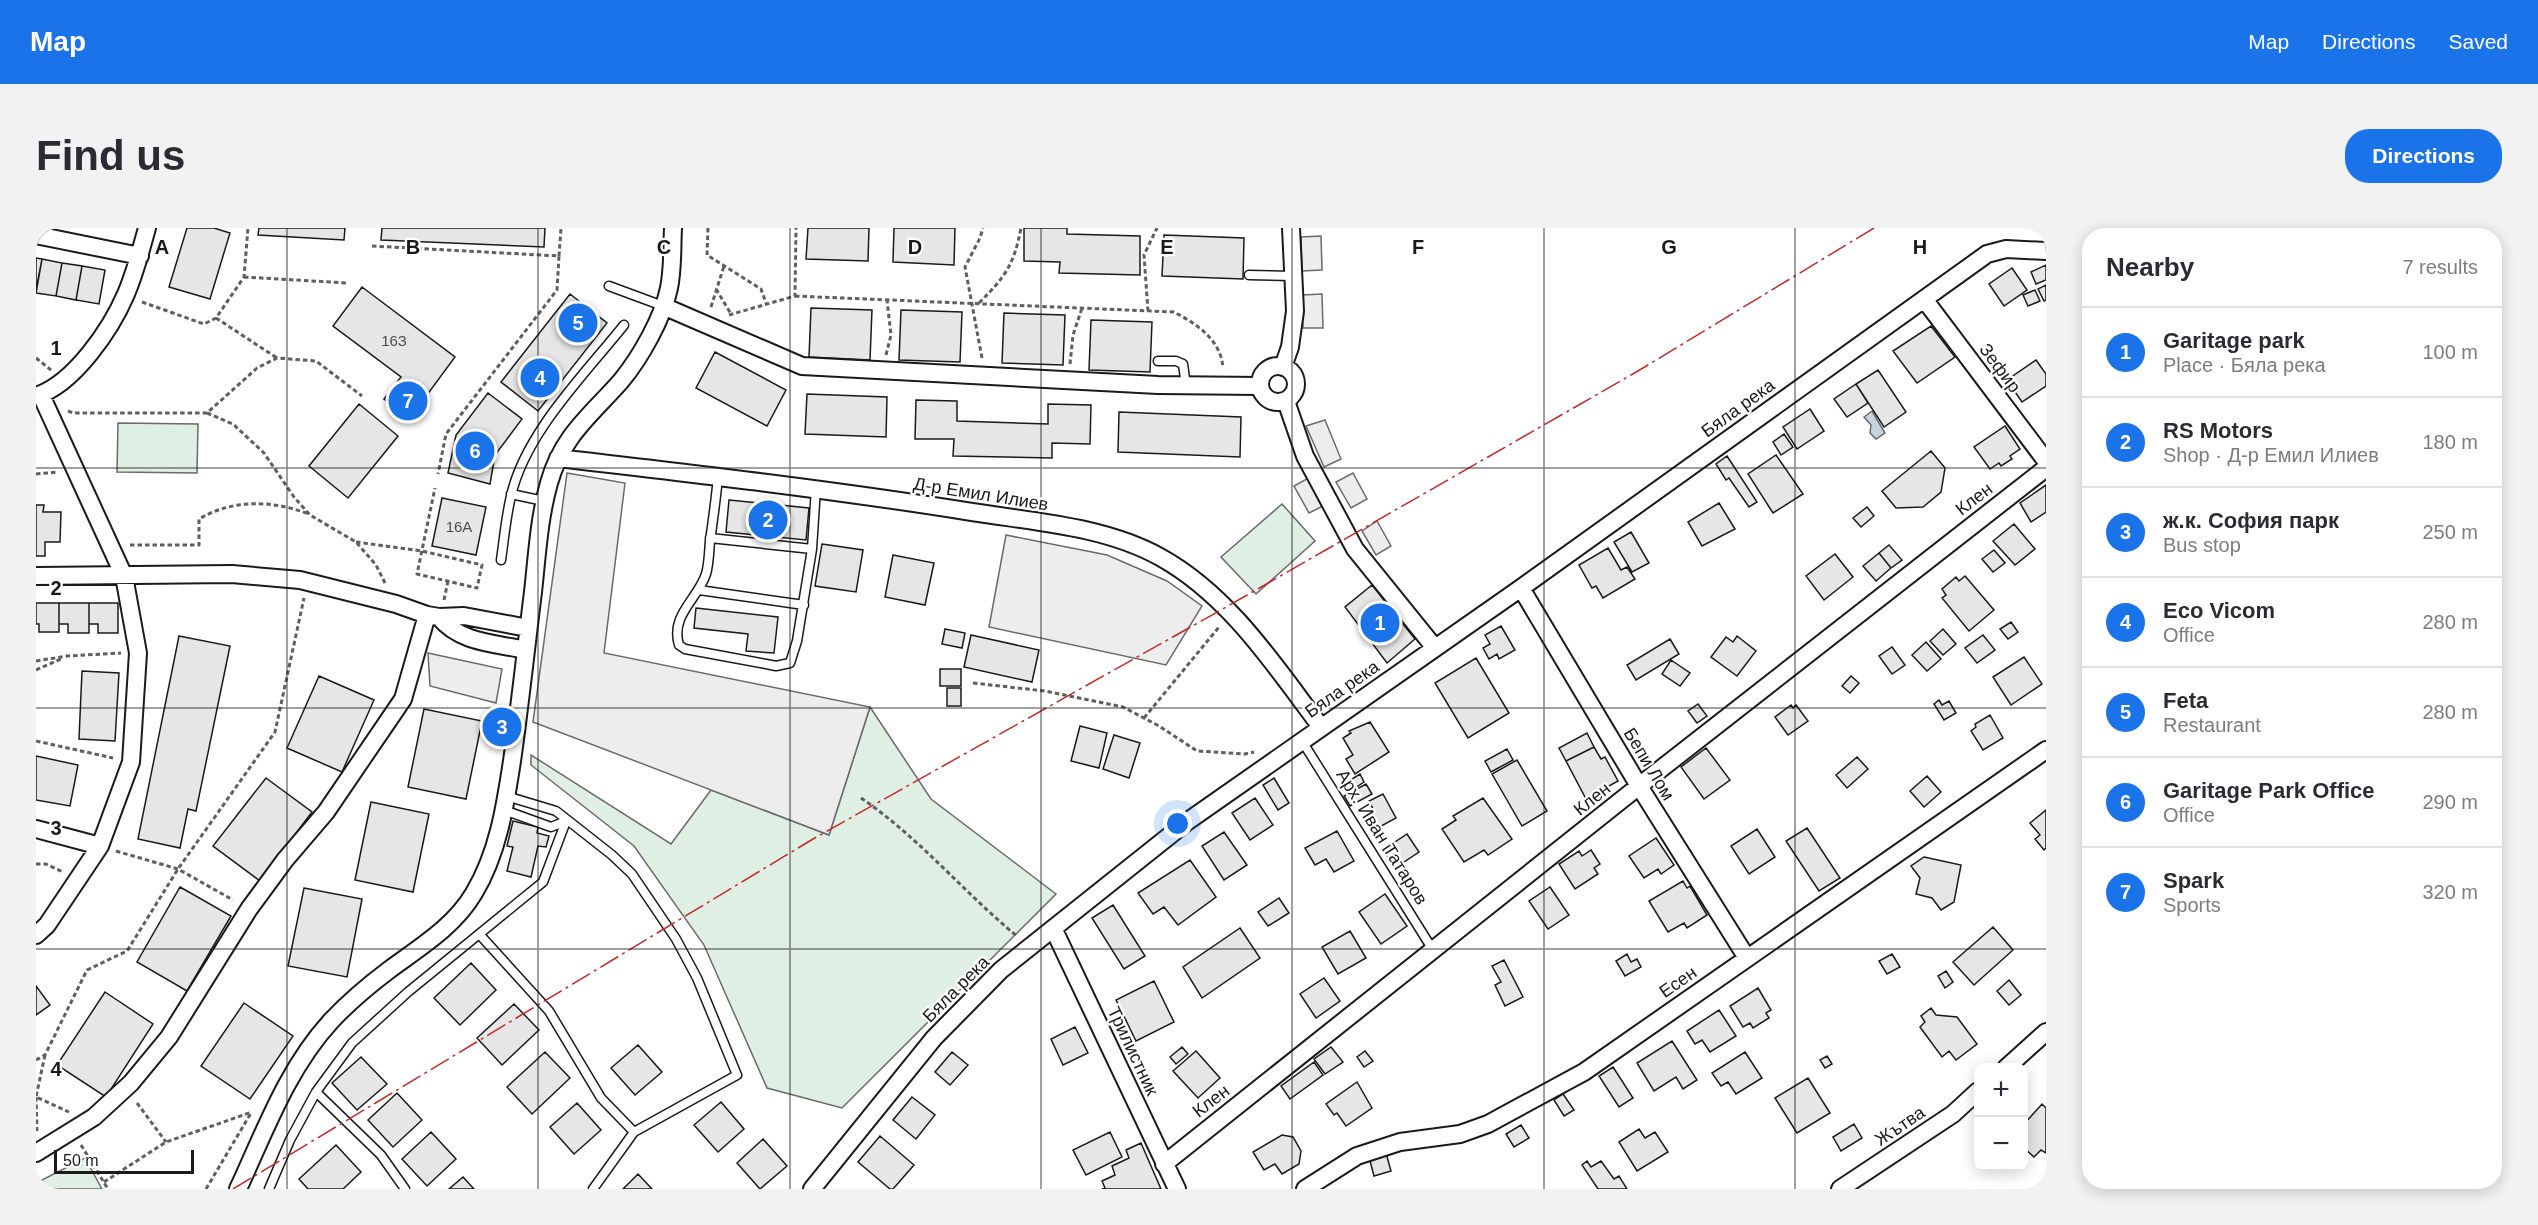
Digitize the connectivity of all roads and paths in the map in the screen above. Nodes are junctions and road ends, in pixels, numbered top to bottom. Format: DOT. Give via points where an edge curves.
graph roads {
  1 [pos="147,228"];
  2 [pos="248,228"];
  3 [pos="561,228"];
  4 [pos="673,228"];
  5 [pos="708,228"];
  6 [pos="796,228"];
  7 [pos="983,228"];
  8 [pos="1021,228"];
  9 [pos="1157,228"];
  10 [pos="1291,228"];
  11 [pos="36,235"];
  12 [pos="372,246"];
  13 [pos="2046,251"];
  14 [pos="140,256"];
  15 [pos="559,256"];
  16 [pos="724,266"];
  17 [pos="1249,275"];
  18 [pos="1294,276"];
  19 [pos="244,277"];
  20 [pos="347,283"];
  21 [pos="609,286"];
  22 [pos="716,289"];
  23 [pos="126,296"];
  24 [pos="795,296"];
  25 [pos="887,299"];
  26 [pos="1924,299"];
  27 [pos="972,303"];
  28 [pos="979,303"];
  29 [pos="766,304"];
  30 [pos="663,306"];
  31 [pos="1082,308"];
  32 [pos="1148,311"];
  33 [pos="731,314"];
  34 [pos="216,318"];
  35 [pos="707,321"];
  36 [pos="624,325"];
  37 [pos="277,358"];
  38 [pos="1158,361"];
  39 [pos="1283,367"];
  40 [pos="881,371"];
  41 [pos="985,376"];
  42 [pos="1070,381"];
  43 [pos="1186,386"];
  44 [pos="1259,386"];
  45 [pos="1224,387"];
  46 [pos="38,396"];
  47 [pos="362,396"];
  48 [pos="1286,401"];
  49 [pos="65,409"];
  50 [pos="207,413"];
  51 [pos="558,458"];
  52 [pos="2046,461"];
  53 [pos="2046,468"];
  54 [pos="438,474"];
  55 [pos="718,477"];
  56 [pos="435,488"];
  57 [pos="816,488"];
  58 [pos="511,495"];
  59 [pos="544,501"];
  60 [pos="310,515"];
  61 [pos="710,538"];
  62 [pos="356,542"];
  63 [pos="110,546"];
  64 [pos="812,549"];
  65 [pos="422,551"];
  66 [pos="501,560"];
  67 [pos="36,576"];
  68 [pos="124,576"];
  69 [pos="448,581"];
  70 [pos="308,582"];
  71 [pos="1521,588"];
  72 [pos="699,590"];
  73 [pos="444,600"];
  74 [pos="396,604"];
  75 [pos="804,605"];
  76 [pos="1230,614"];
  77 [pos="433,616"];
  78 [pos="528,628"];
  79 [pos="1435,648"];
  80 [pos="526,650"];
  81 [pos="138,652"];
  82 [pos="67,656"];
  83 [pos="36,661"];
  84 [pos="36,670"];
  85 [pos="973,683"];
  86 [pos="1144,718"];
  87 [pos="1321,727"];
  88 [pos="36,741"];
  89 [pos="1302,741"];
  90 [pos="2046,750"];
  91 [pos="1256,752"];
  92 [pos="131,762"];
  93 [pos="1639,786"];
  94 [pos="861,798"];
  95 [pos="505,803"];
  96 [pos="566,821"];
  97 [pos="36,829"];
  98 [pos="100,846"];
  99 [pos="36,864"];
  100 [pos="178,869"];
  101 [pos="78,879"];
  102 [pos="249,909"];
  103 [pos="1054,930"];
  104 [pos="36,935"];
  105 [pos="480,935"];
  106 [pos="1030,948"];
  107 [pos="1433,950"];
  108 [pos="1747,958"];
  109 [pos="2046,1032"];
  110 [pos="45,1055"];
  111 [pos="36,1060"];
  112 [pos="2012,1063"];
  113 [pos="126,1088"];
  114 [pos="316,1092"];
  115 [pos="1974,1095"];
  116 [pos="36,1097"];
  117 [pos="278,1102"];
  118 [pos="252,1112"];
  119 [pos="88,1121"];
  120 [pos="72,1131"];
  121 [pos="634,1132"];
  122 [pos="166,1142"];
  123 [pos="40,1150"];
  124 [pos="1164,1164"];
  125 [pos="104,1182"];
  126 [pos="108,1189"];
  127 [pos="206,1189"];
  128 [pos="238,1189"];
  129 [pos="269,1189"];
  130 [pos="405,1189"];
  131 [pos="593,1189"];
  132 [pos="812,1189"];
  133 [pos="1177,1189"];
  134 [pos="1305,1189"];
  135 [pos="1840,1189"];
  1 -- 14 [label="street"];
  2 -- 19 [label="path"];
  3 -- 15 [label="path"];
  4 -- 30 [label="street" via="669,288"];
  5 -- 16 [label="path" via="707,255"];
  6 -- 24 [label="path"];
  7 -- 27 [label="path" via="965,267"];
  8 -- 28 [label="path" via="1017,250 1004,278"];
  9 -- 32 [label="path" via="1144,255"];
  10 -- 18 [label="street"];
  11 -- 14 [label="street"];
  12 -- 15 [label="path"];
  13 -- 26 [label="street, Бяла река" via="2006,249 1988,254"];
  14 -- 23 [label="street"];
  15 -- 54 [label="path" via="557,290 446,434"];
  16 -- 22 [label="path"];
  16 -- 29 [label="path" via="761,289"];
  17 -- 18 [label="lane"];
  18 -- 39 [label="street" via="1293,331"];
  19 -- 20 [label="path"];
  19 -- 34 [label="path"];
  21 -- 30 [label="lane"];
  22 -- 33 [label="path"];
  22 -- 35 [label="path"];
  23 -- 34 [label="path" via="204,324"];
  23 -- 46 [label="street" via="91,354"];
  24 -- 25 [label="path"];
  24 -- 29 [label="path"];
  25 -- 27 [label="path"];
  25 -- 40 [label="path" via="891,335"];
  26 -- 52 [label="street, Зефир"];
  26 -- 71 [label="street, Бяла река"];
  27 -- 28 [label="path"];
  27 -- 41 [label="path"];
  28 -- 31 [label="path"];
  29 -- 33 [label="path"];
  30 -- 35 [label="street"];
  30 -- 51 [label="street" via="635,363 578,426"];
  31 -- 32 [label="path"];
  31 -- 42 [label="path" via="1070,350"];
  32 -- 45 [label="path" via="1174,312 1196,323 1217,346"];
  33 -- 35 [label="path"];
  34 -- 37 [label="path"];
  35 -- 40 [label="street" via="802,366"];
  36 -- 58 [label="lane" via="560,401 524,462"];
  37 -- 47 [label="path" via="316,362"];
  37 -- 50 [label="path" via="257,368"];
  38 -- 43 [label="lane" via="1183,364"];
  39 -- 44 [label="street" via="1263,372"];
  39 -- 48 [label="street" via="1296,383"];
  40 -- 41 [label="street"];
  41 -- 42 [label="street"];
  42 -- 43 [label="street"];
  43 -- 45 [label="street"];
  44 -- 45 [label="street"];
  44 -- 48 [label="street" via="1272,402"];
  46 -- 63 [label="street"];
  48 -- 79 [label="street" via="1305,456 1355,549"];
  49 -- 50 [label="path" via="73,413"];
  50 -- 60 [label="path" via="233,424 264,453"];
  51 -- 55 [label="street, Д-р Емил Илиев"];
  51 -- 59 [label="street"];
  53 -- 93 [label="street, Клен"];
  55 -- 57 [label="street, Д-р Емил Илиев"];
  55 -- 61 [label="lane"];
  56 -- 65 [label="path"];
  57 -- 64 [label="lane"];
  57 -- 76 [label="street, Д-р Емил Илиев" via="1066,527 1120,540 1160,557 1194,579"];
  58 -- 59 [label="lane"];
  58 -- 66 [label="lane"];
  59 -- 78 [label="street"];
  60 -- 62 [label="path"];
  60 -- 63 [label="path" via="287,506 252,503 217,509 199,519 199,545"];
  61 -- 64 [label="lane"];
  61 -- 72 [label="lane" via="706,573"];
  62 -- 65 [label="path"];
  62 -- 74 [label="path" via="376,565"];
  63 -- 68 [label="street"];
  64 -- 75 [label="lane"];
  65 -- 69 [label="path" via="417,574"];
  65 -- 69 [label="path" via="482,565 477,588"];
  67 -- 68 [label="street"];
  68 -- 70 [label="street" via="232,574"];
  68 -- 81 [label="street"];
  69 -- 73 [label="path"];
  70 -- 74 [label="street"];
  70 -- 100 [label="path" via="275,732"];
  71 -- 79 [label="street, Бяла река"];
  71 -- 93 [label="street, Бепи Лом"];
  72 -- 75 [label="lane"];
  72 -- 75 [label="lane" via="683,610 677,627 679,645 776,666 790,663"];
  74 -- 77 [label="street"];
  76 -- 86 [label="path"];
  76 -- 87 [label="street, Д-р Емил Илиев"];
  77 -- 78 [label="street" via="464,616"];
  77 -- 80 [label="street" via="464,637"];
  77 -- 102 [label="street" via="403,699 326,812"];
  78 -- 80 [label="street"];
  79 -- 87 [label="street, Бяла река"];
  80 -- 95 [label="street"];
  81 -- 82 [label="path"];
  81 -- 92 [label="street"];
  82 -- 83 [label="path"];
  82 -- 84 [label="path"];
  85 -- 86 [label="path" via="1045,691 1123,707"];
  86 -- 91 [label="path" via="1197,751"];
  87 -- 89 [label="street, Бяла река"];
  88 -- 92 [label="path"];
  89 -- 103 [label="street, Бяла река" via="1188,821"];
  89 -- 107 [label="lane, Арх. Иван Татаров"];
  90 -- 108 [label="street, Есен"];
  92 -- 98 [label="street"];
  93 -- 107 [label="street, Клен"];
  93 -- 108 [label="street, Бепи Лом"];
  94 -- 106 [label="path" via="938,860 994,918"];
  95 -- 96 [label="lane" via="556,811"];
  95 -- 96 [label="lane" via="551,827"];
  95 -- 117 [label="street" via="496,843 473,895 442,932 385,973 331,1021 302,1059"];
  96 -- 105 [label="lane" via="543,882"];
  96 -- 121 [label="lane" via="632,874 676,939 697,978 736,1075"];
  97 -- 98 [label="street"];
  98 -- 100 [label="path"];
  98 -- 101 [label="street"];
  99 -- 101 [label="path" via="46,864"];
  100 -- 102 [label="path"];
  100 -- 110 [label="path" via="127,951 87,970"];
  101 -- 104 [label="street"];
  102 -- 113 [label="street" via="169,1037"];
  103 -- 106 [label="street, Бяла река"];
  103 -- 124 [label="street, Трилистник"];
  105 -- 114 [label="lane" via="352,1043"];
  105 -- 121 [label="lane" via="549,1011 601,1098"];
  106 -- 132 [label="street, Бяла река" via="1001,970 934,1038"];
  107 -- 124 [label="street, Клен"];
  108 -- 134 [label="street, Есен" via="1584,1072 1511,1113 1460,1134 1400,1142 1357,1156"];
  109 -- 112 [label="street"];
  110 -- 111 [label="path"];
  110 -- 116 [label="path"];
  113 -- 119 [label="street"];
  113 -- 122 [label="path"];
  114 -- 129 [label="lane"];
  114 -- 130 [label="lane" via="381,1155"];
  115 -- 135 [label="street, Жътва" via="1953,1114"];
  116 -- 119 [label="path"];
  116 -- 123 [label="path"];
  117 -- 118 [label="path"];
  117 -- 128 [label="street"];
  118 -- 122 [label="path"];
  118 -- 127 [label="path"];
  119 -- 120 [label="street"];
  120 -- 123 [label="street"];
  120 -- 125 [label="path"];
  121 -- 131 [label="lane"];
  122 -- 125 [label="path"];
  124 -- 133 [label="street, Трилистник"];
  125 -- 126 [label="path"];
}
